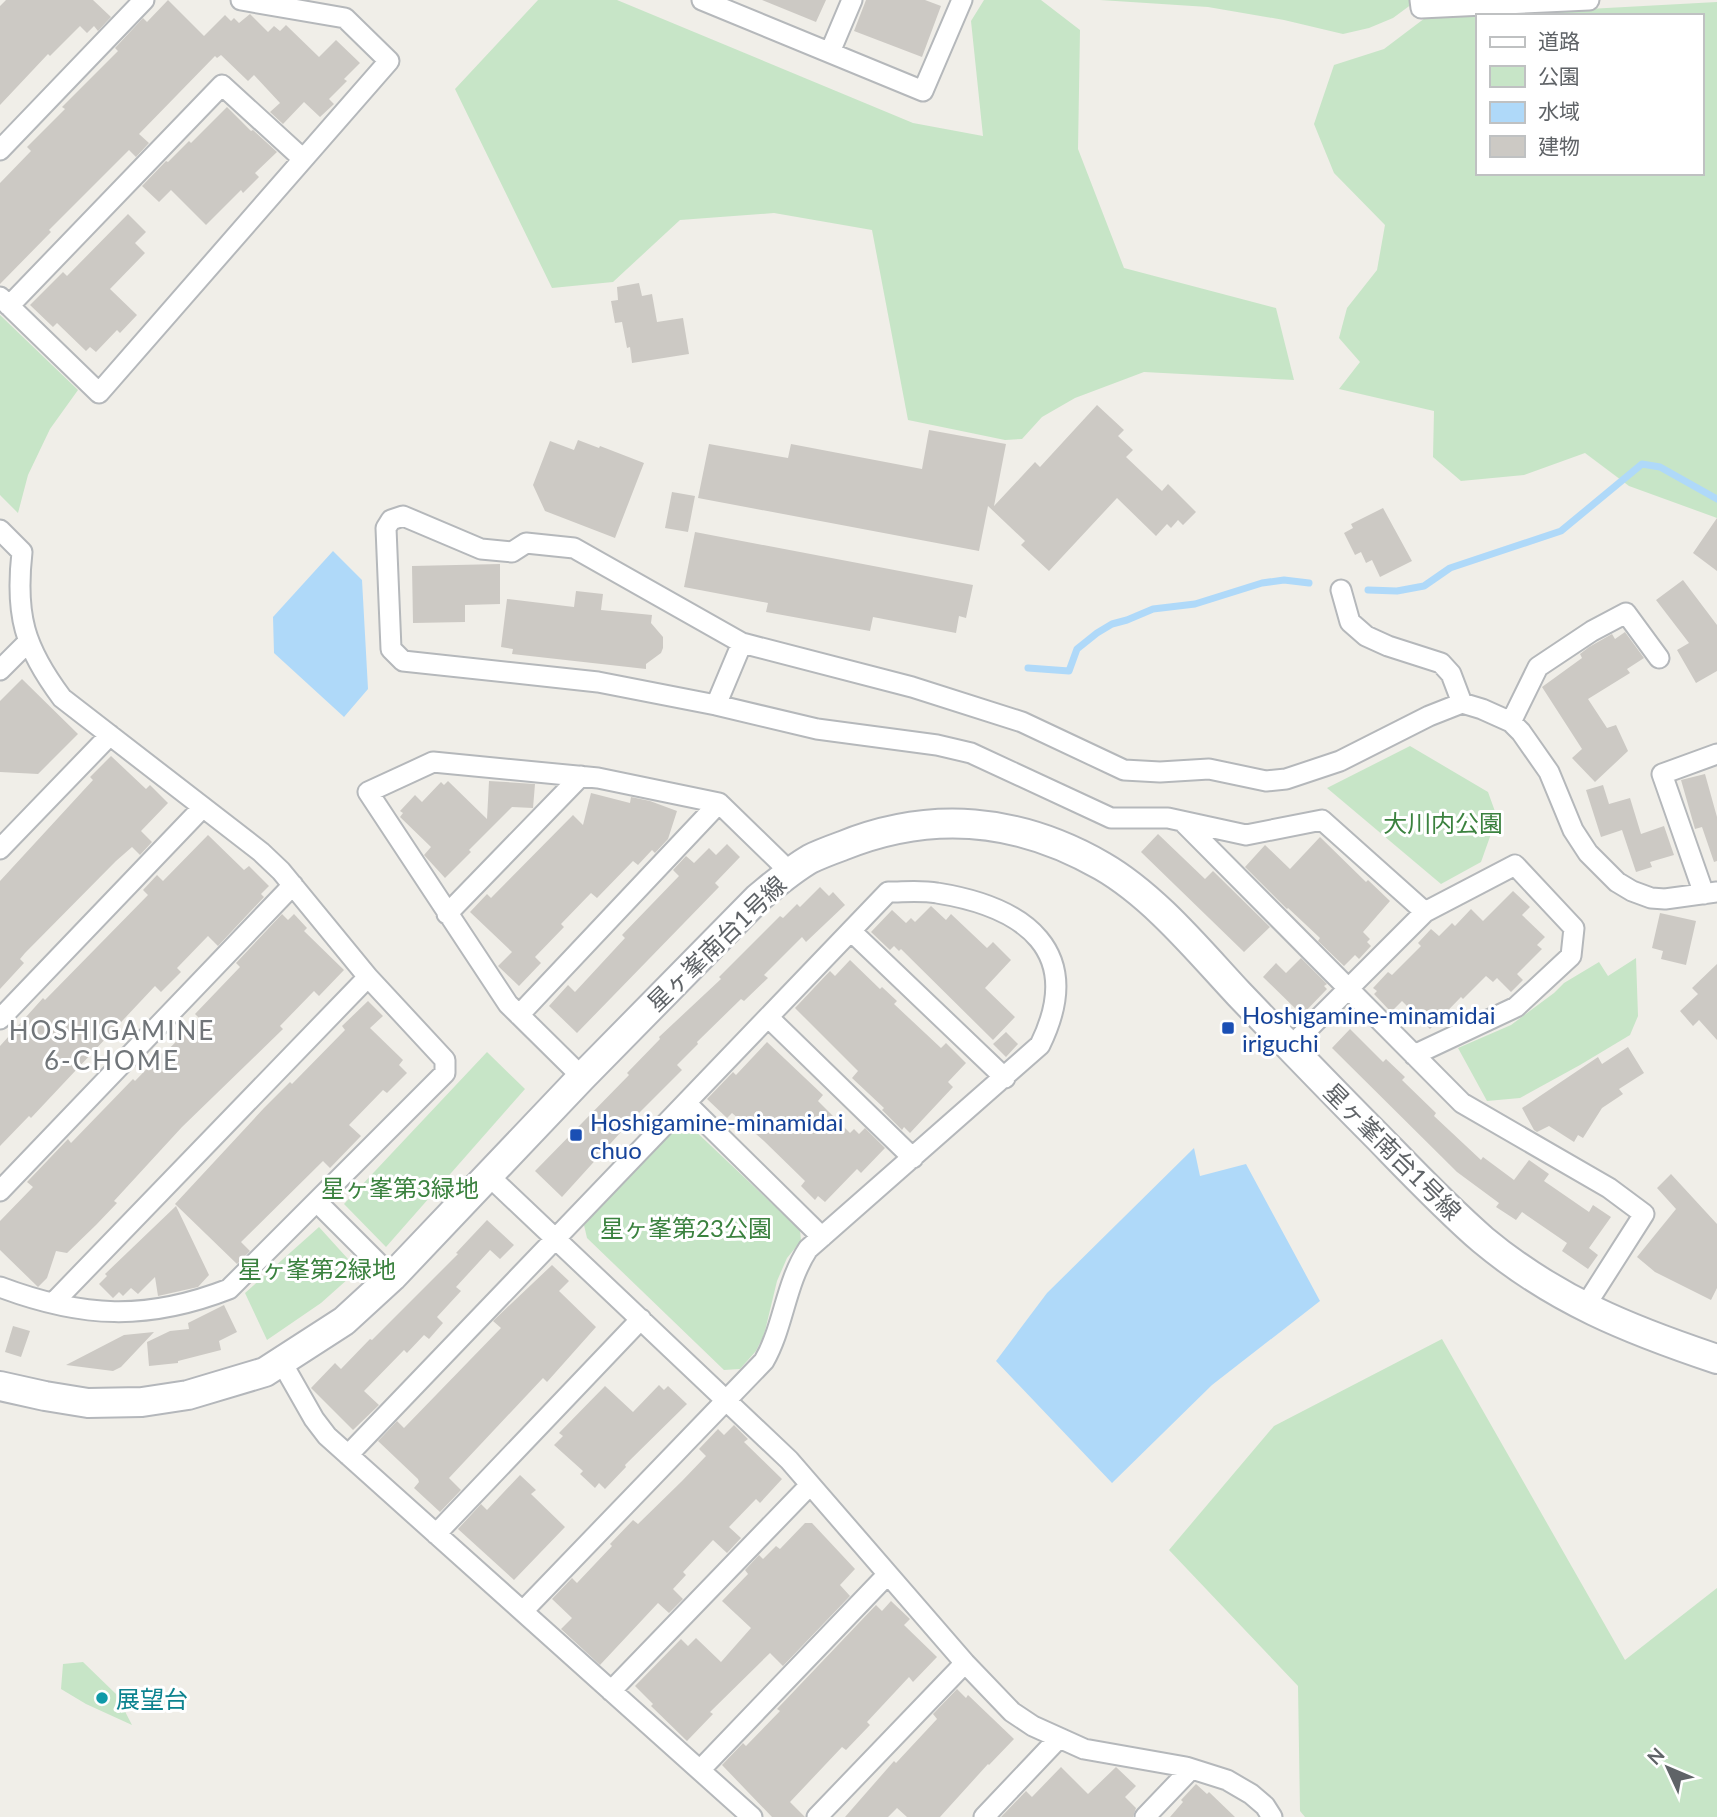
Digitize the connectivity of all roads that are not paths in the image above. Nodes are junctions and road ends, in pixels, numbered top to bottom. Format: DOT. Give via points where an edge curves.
graph roads {
  1 [pos="144,0"];
  2 [pos="241,0"];
  3 [pos="702,0"];
  4 [pos="852,0"];
  5 [pos="962,0"];
  6 [pos="1420,0"];
  7 [pos="1589,0"];
  8 [pos="1494,2"];
  9 [pos="724,4"];
  10 [pos="830,52"];
  11 [pos="0,150"];
  12 [pos="303,159"];
  13 [pos="5,302"];
  14 [pos="0,530"];
  15 [pos="1341,590"];
  16 [pos="28,642"];
  17 [pos="742,643"];
  18 [pos="1659,657"];
  19 [pos="0,670"];
  20 [pos="1462,703"];
  21 [pos="716,705"];
  22 [pos="1511,722"];
  23 [pos="110,735"];
  24 [pos="1717,754"];
  25 [pos="581,776"];
  26 [pos="719,803"];
  27 [pos="203,807"];
  28 [pos="1183,822"];
  29 [pos="0,849"];
  30 [pos="790,872"];
  31 [pos="293,885"];
  32 [pos="1710,893"];
  33 [pos="1425,912"];
  34 [pos="447,914"];
  35 [pos="851,931"];
  36 [pos="368,977"];
  37 [pos="1348,988"];
  38 [pos="519,1015"];
  39 [pos="768,1017"];
  40 [pos="0,1019"];
  41 [pos="1290,1047"];
  42 [pos="1414,1055"];
  43 [pos="582,1077"];
  44 [pos="1005,1078"];
  45 [pos="686,1103"];
  46 [pos="913,1158"];
  47 [pos="488,1175"];
  48 [pos="0,1191"];
  49 [pos="317,1202"];
  50 [pos="821,1237"];
  51 [pos="556,1239"];
  52 [pos="392,1277"];
  53 [pos="0,1287"];
  54 [pos="53,1303"];
  55 [pos="1584,1308"];
  56 [pos="641,1319"];
  57 [pos="1717,1359"];
  58 [pos="281,1361"];
  59 [pos="0,1386"];
  60 [pos="727,1399"];
  61 [pos="348,1455"];
  62 [pos="810,1485"];
  63 [pos="436,1534"];
  64 [pos="887,1574"];
  65 [pos="523,1611"];
  66 [pos="965,1663"];
  67 [pos="611,1691"];
  68 [pos="1058,1739"];
  69 [pos="1191,1769"];
  70 [pos="700,1770"];
  71 [pos="752,1817"];
  72 [pos="817,1817"];
  73 [pos="984,1817"];
  74 [pos="1145,1817"];
  75 [pos="1272,1817"];
  1 -- 11 [label="street"];
  2 -- 12 [label="street" via="345,18 389,61"];
  3 -- 9 [label="street"];
  4 -- 10 [label="street"];
  5 -- 10 [label="street" via="923,90"];
  6 -- 8 [label="street" via="1421,8"];
  7 -- 8 [label="street"];
  9 -- 10 [label="street"];
  12 -- 13 [label="street" via="222,85"];
  12 -- 13 [label="street" via="99,393"];
  14 -- 16 [label="street" via="22,552 19,607"];
  15 -- 20 [label="street" via="1350,622 1377,641 1441,663 1451,674"];
  16 -- 19 [label="street"];
  16 -- 23 [label="street" via="62,698"];
  17 -- 20 [label="street" via="1022,722 1124,770 1209,769 1266,780 1286,779 1340,761"];
  17 -- 21 [label="street"];
  17 -- 21 [label="street" via="574,548 526,542 512,552 481,549 403,516 391,520 386,528 391,649 403,661 598,681"];
  18 -- 22 [label="street" via="1626,613 1538,667"];
  20 -- 22 [label="street"];
  21 -- 28 [label="street" via="817,729 971,753 1111,818"];
  22 -- 32 [label="street" via="1549,772 1573,830 1588,853 1617,881 1651,898"];
  23 -- 27 [label="street"];
  23 -- 29 [label="street"];
  24 -- 32 [label="street" via="1662,774"];
  25 -- 26 [label="street"];
  25 -- 34 [label="street"];
  25 -- 34 [label="street" via="433,762 368,792"];
  26 -- 30 [label="street"];
  26 -- 38 [label="street"];
  27 -- 31 [label="street" via="261,852"];
  27 -- 40 [label="street"];
  28 -- 33 [label="street" via="1246,835 1322,820"];
  28 -- 37 [label="street"];
  30 -- 41 [label="street, 星ヶ峯南台1号線" via="874,833 918,824 997,826 1037,835 1102,866 1133,889 1178,929"];
  30 -- 43 [label="street, 星ヶ峯南台1号線" via="758,898"];
  31 -- 36 [label="street"];
  31 -- 48 [label="street"];
  33 -- 37 [label="street"];
  33 -- 42 [label="street" via="1515,864 1574,928 1571,956 1516,1007"];
  34 -- 38 [label="street"];
  35 -- 39 [label="street"];
  35 -- 44 [label="street"];
  35 -- 44 [label="street" via="888,892 935,892 966,899 996,907 1024,923 1043,942 1052,964 1055,1006 1040,1045"];
  36 -- 49 [label="street" via="446,1060 445,1073"];
  36 -- 54 [label="street"];
  37 -- 41 [label="street"];
  37 -- 42 [label="street"];
  38 -- 43 [label="street"];
  39 -- 45 [label="street"];
  39 -- 46 [label="street"];
  41 -- 55 [label="street, 星ヶ峯南台1号線" via="1484,1240"];
  42 -- 55 [label="street" via="1474,1112 1609,1188 1644,1214"];
  43 -- 47 [label="street, 星ヶ峯南台1号線"];
  44 -- 46 [label="street"];
  45 -- 50 [label="street"];
  45 -- 51 [label="street"];
  46 -- 50 [label="street"];
  47 -- 51 [label="street"];
  47 -- 52 [label="street, 星ヶ峯南台1号線"];
  49 -- 52 [label="street"];
  49 -- 54 [label="street" via="229,1289 198,1301 149,1312 108,1312"];
  50 -- 60 [label="street" via="798,1264 779,1329 764,1361"];
  51 -- 56 [label="street"];
  51 -- 61 [label="street"];
  52 -- 58 [label="street, 星ヶ峯南台1号線" via="344,1321"];
  53 -- 54 [label="street"];
  55 -- 57 [label="street, 星ヶ峯南台1号線" via="1644,1335"];
  56 -- 60 [label="street"];
  56 -- 63 [label="street"];
  58 -- 59 [label="street, 星ヶ峯南台1号線" via="221,1387 142,1402 88,1403"];
  58 -- 61 [label="street" via="314,1419"];
  60 -- 62 [label="street"];
  60 -- 65 [label="street"];
  61 -- 63 [label="street"];
  62 -- 64 [label="street"];
  62 -- 67 [label="street"];
  63 -- 65 [label="street"];
  64 -- 66 [label="street"];
  64 -- 70 [label="street"];
  65 -- 67 [label="street"];
  66 -- 68 [label="street" via="1012,1712"];
  66 -- 72 [label="street"];
  67 -- 70 [label="street"];
  68 -- 69 [label="street" via="1084,1749"];
  68 -- 73 [label="street"];
  69 -- 74 [label="street"];
  69 -- 75 [label="street" via="1227,1780 1251,1794"];
  70 -- 71 [label="street"];
}
